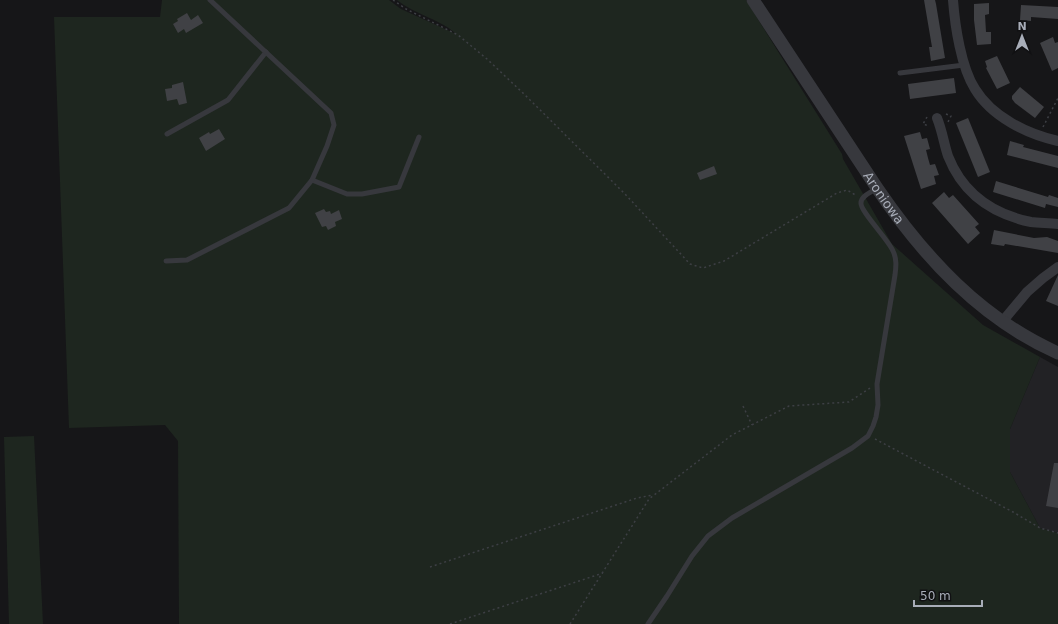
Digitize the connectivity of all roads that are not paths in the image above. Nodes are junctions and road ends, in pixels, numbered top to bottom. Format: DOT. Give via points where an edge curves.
graph roads {
  1 [pos="210,0"];
  2 [pos="753,0"];
  3 [pos="953,0"];
  4 [pos="266,52"];
  5 [pos="964,65"];
  6 [pos="900,73"];
  7 [pos="938,115"];
  8 [pos="167,134"];
  9 [pos="419,137"];
  10 [pos="1058,141"];
  11 [pos="312,180"];
  12 [pos="877,188"];
  13 [pos="1058,224"];
  14 [pos="166,261"];
  15 [pos="1058,267"];
  16 [pos="1002,322"];
  17 [pos="1058,353"];
  18 [pos="648,624"];
  1 -- 4 [label="lane"];
  2 -- 12 [label="street, Aroniowa"];
  3 -- 5 [label="street"];
  4 -- 8 [label="lane" via="228,100"];
  4 -- 11 [label="lane" via="331,113 334,125 328,146"];
  5 -- 6 [label="lane"];
  5 -- 10 [label="street" via="974,88 987,104 1011,122"];
  7 -- 13 [label="street" via="948,156 963,183 977,198 998,212 1016,218"];
  9 -- 11 [label="lane" via="399,187 362,194 347,194"];
  11 -- 14 [label="lane" via="289,208 187,260"];
  12 -- 16 [label="street, Aroniowa" via="906,230 933,261 969,296"];
  12 -- 18 [label="lane" via="860,202 864,213 889,244 896,262 877,384 878,405 868,436 852,448 732,518 708,536"];
  15 -- 16 [label="street" via="1027,292"];
  16 -- 17 [label="street, Aroniowa" via="1027,339"];
}
